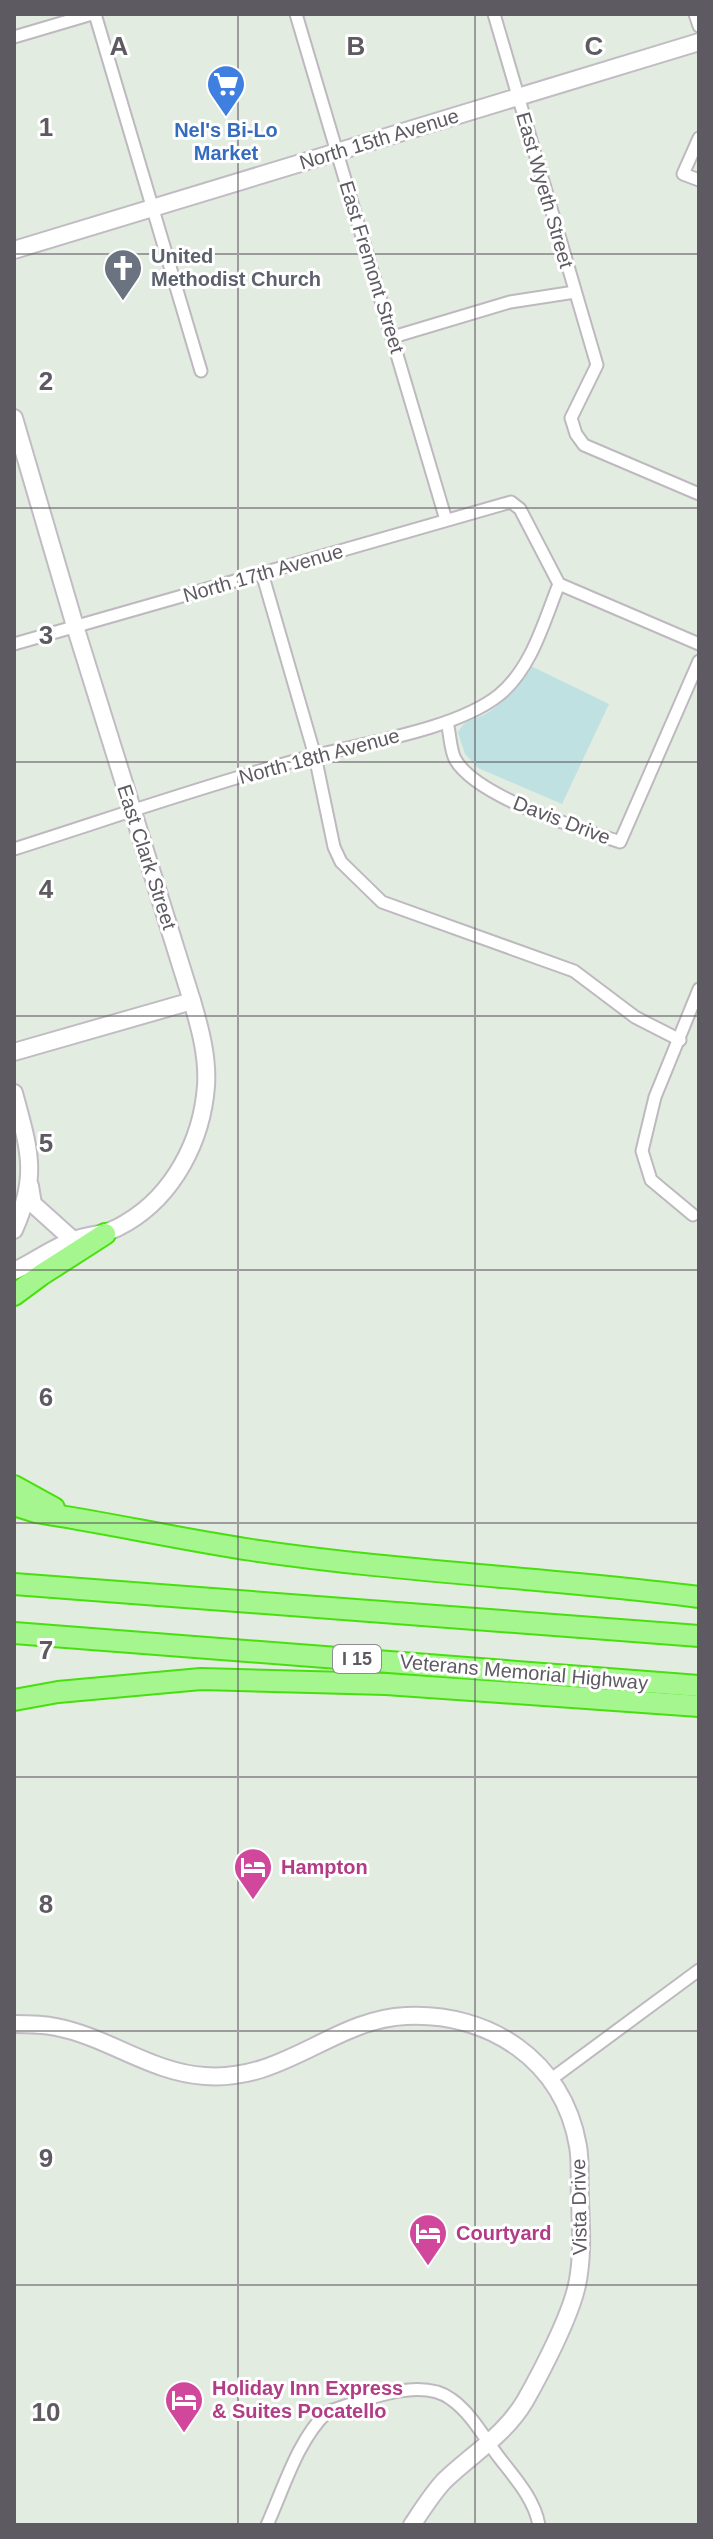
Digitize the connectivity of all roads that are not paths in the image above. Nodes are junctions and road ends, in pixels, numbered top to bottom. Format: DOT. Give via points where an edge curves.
graph roads {
  1 [pos="93,14"];
  2 [pos="296,14"];
  3 [pos="494,14"];
  4 [pos="695,14"];
  5 [pos="699,26"];
  6 [pos="14,37"];
  7 [pos="699,42"];
  8 [pos="518,97"];
  9 [pos="699,138"];
  10 [pos="337,152"];
  11 [pos="699,180"];
  12 [pos="152,208"];
  13 [pos="14,250"];
  14 [pos="575,292"];
  15 [pos="393,337"];
  16 [pos="201,371"];
  17 [pos="14,418"];
  18 [pos="18,448"];
  19 [pos="699,494"];
  20 [pos="446,520"];
  21 [pos="262,573"];
  22 [pos="559,584"];
  23 [pos="75,626"];
  24 [pos="14,644"];
  25 [pos="699,644"];
  26 [pos="699,661"];
  27 [pos="447,722"];
  28 [pos="315,756"];
  29 [pos="132,811"];
  30 [pos="14,849"];
  31 [pos="699,989"];
  32 [pos="192,1001"];
  33 [pos="680,1040"];
  34 [pos="14,1052"];
  35 [pos="14,1093"];
  36 [pos="30,1184"];
  37 [pos="693,1215"];
  38 [pos="14,1230"];
  39 [pos="105,1234"];
  40 [pos="73,1240"];
  41 [pos="14,1271"];
  42 [pos="14,1295"];
  43 [pos="14,1486"];
  44 [pos="14,1505"];
  45 [pos="80,1519"];
  46 [pos="14,1584"];
  47 [pos="699,1597"];
  48 [pos="14,1633"];
  49 [pos="699,1636"];
  50 [pos="699,1686"];
  51 [pos="14,1700"];
  52 [pos="699,1706"];
  53 [pos="699,1970"];
  54 [pos="14,2024"];
  55 [pos="550,2080"];
  56 [pos="488,2444"];
  57 [pos="267,2525"];
  58 [pos="412,2525"];
  59 [pos="539,2525"];
  1 -- 6 [label="street"];
  1 -- 12 [label="street"];
  2 -- 10 [label="street, East Fremont Street"];
  3 -- 8 [label="street, East Wyeth Street"];
  4 -- 5 [label="street"];
  7 -- 8 [label="street, North 15th Avenue"];
  8 -- 10 [label="street, North 15th Avenue"];
  8 -- 14 [label="street, East Wyeth Street"];
  9 -- 11 [label="street" via="683,174"];
  10 -- 12 [label="street, North 15th Avenue"];
  10 -- 15 [label="street, East Fremont Street"];
  12 -- 13 [label="street, North 15th Avenue"];
  12 -- 16 [label="street"];
  14 -- 15 [label="street" via="510,302"];
  14 -- 19 [label="street, East Wyeth Street" via="597,365 571,418 576,434 584,445"];
  15 -- 20 [label="street, East Fremont Street"];
  17 -- 18 [label="street, East Clark Street"];
  18 -- 23 [label="street, East Clark Street"];
  20 -- 21 [label="street, North 17th Avenue"];
  20 -- 22 [label="street, North 17th Avenue" via="511,502 520,509"];
  21 -- 23 [label="street, North 17th Avenue"];
  21 -- 28 [label="street"];
  22 -- 25 [label="street"];
  22 -- 27 [label="street, North 18th Avenue" via="517,678 498,696"];
  23 -- 24 [label="street, North 17th Avenue"];
  23 -- 29 [label="street, East Clark Street"];
  26 -- 27 [label="street, Davis Drive" via="620,842 507,798 471,778 454,758"];
  27 -- 28 [label="street, North 18th Avenue"];
  28 -- 29 [label="street, North 18th Avenue"];
  28 -- 33 [label="street" via="334,847 341,862 382,902 574,971 635,1017"];
  29 -- 30 [label="street, North 18th Avenue"];
  29 -- 32 [label="street, East Clark Street"];
  31 -- 33 [label="street"];
  32 -- 34 [label="street"];
  32 -- 39 [label="street, East Clark Street" via="203,1038 206,1085 197,1136 155,1202"];
  33 -- 37 [label="street" via="655,1097 642,1151 651,1180"];
  35 -- 36 [label="street" via="30,1151"];
  36 -- 38 [label="street"];
  36 -- 40 [label="street" via="33,1204"];
  39 -- 40 [label="street, East Clark Street"];
  39 -- 42 [label="highway"];
  40 -- 41 [label="street, East Clark Street"];
  43 -- 45 [label="highway"];
  44 -- 45 [label="highway"];
  45 -- 47 [label="highway" via="253,1550"];
  46 -- 49 [label="highway"];
  48 -- 50 [label="highway, Veterans Memorial Highway / I 15"];
  51 -- 52 [label="highway" via="201,1679 386,1684"];
  53 -- 55 [label="street"];
  54 -- 55 [label="street, Vista Drive" via="58,2027 170,2070 234,2076 274,2066 379,2020 442,2017 486,2027 505,2038"];
  55 -- 56 [label="street, Vista Drive" via="578,2145 578,2281 534,2385 506,2428"];
  56 -- 57 [label="street" via="453,2400 426,2388 327,2412 301,2449"];
  56 -- 58 [label="street, Vista Drive" via="442,2484"];
  56 -- 59 [label="street" via="532,2503"];
}
